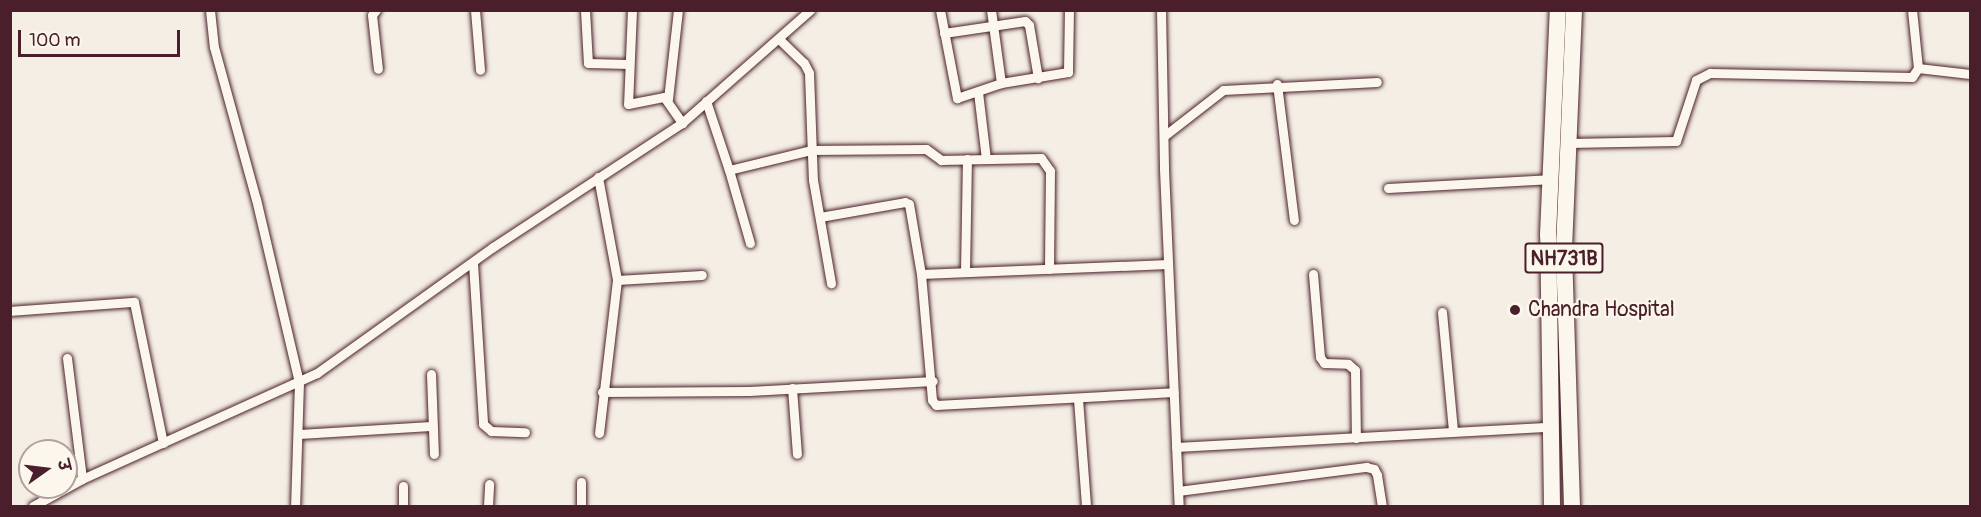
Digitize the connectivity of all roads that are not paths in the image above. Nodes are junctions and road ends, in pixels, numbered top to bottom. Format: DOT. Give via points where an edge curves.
graph roads {
  1 [pos="210,10"];
  2 [pos="376,10"];
  3 [pos="475,10"];
  4 [pos="585,10"];
  5 [pos="632,10"];
  6 [pos="678,10"];
  7 [pos="810,10"];
  8 [pos="940,10"];
  9 [pos="991,10"];
  10 [pos="1069,10"];
  11 [pos="1161,10"];
  12 [pos="1558,10"];
  13 [pos="1574,10"];
  14 [pos="1912,10"];
  15 [pos="993,25"];
  16 [pos="944,33"];
  17 [pos="780,40"];
  18 [pos="628,64"];
  19 [pos="1918,68"];
  20 [pos="378,69"];
  21 [pos="480,70"];
  22 [pos="1971,74"];
  23 [pos="1038,78"];
  24 [pos="1377,82"];
  25 [pos="1001,83"];
  26 [pos="1277,84"];
  27 [pos="978,92"];
  28 [pos="668,99"];
  29 [pos="706,101"];
  30 [pos="682,123"];
  31 [pos="1164,136"];
  32 [pos="1569,143"];
  33 [pos="811,150"];
  34 [pos="967,159"];
  35 [pos="986,159"];
  36 [pos="729,170"];
  37 [pos="598,177"];
  38 [pos="1553,179"];
  39 [pos="1388,188"];
  40 [pos="820,218"];
  41 [pos="1294,220"];
  42 [pos="750,243"];
  43 [pos="473,263"];
  44 [pos="1168,264"];
  45 [pos="1049,269"];
  46 [pos="965,272"];
  47 [pos="921,274"];
  48 [pos="1314,274"];
  49 [pos="702,275"];
  50 [pos="617,280"];
  51 [pos="831,283"];
  52 [pos="10,311"];
  53 [pos="1442,312"];
  54 [pos="67,358"];
  55 [pos="431,374"];
  56 [pos="933,381"];
  57 [pos="298,382"];
  58 [pos="792,388"];
  59 [pos="602,392"];
  60 [pos="1174,392"];
  61 [pos="1078,399"];
  62 [pos="431,426"];
  63 [pos="1549,427"];
  64 [pos="1453,431"];
  65 [pos="525,432"];
  66 [pos="599,433"];
  67 [pos="299,434"];
  68 [pos="1356,438"];
  69 [pos="163,443"];
  70 [pos="1176,447"];
  71 [pos="434,454"];
  72 [pos="797,454"];
  73 [pos="82,479"];
  74 [pos="581,482"];
  75 [pos="489,483"];
  76 [pos="403,486"];
  77 [pos="1178,491"];
  78 [pos="33,507"];
  79 [pos="295,507"];
  80 [pos="403,507"];
  81 [pos="488,507"];
  82 [pos="581,507"];
  83 [pos="1086,507"];
  84 [pos="1179,507"];
  85 [pos="1382,507"];
  86 [pos="1552,507"];
  87 [pos="1572,507"];
  1 -- 57 [label="street" via="214,47 256,199"];
  2 -- 20 [label="street" via="372,15"];
  3 -- 21 [label="street"];
  4 -- 18 [label="street" via="588,63"];
  5 -- 18 [label="street"];
  6 -- 28 [label="street"];
  7 -- 17 [label="street"];
  8 -- 16 [label="street"];
  9 -- 15 [label="street"];
  10 -- 23 [label="street" via="1068,72"];
  11 -- 31 [label="street"];
  12 -- 38 [label="highway"];
  13 -- 32 [label="highway, NH731B"];
  14 -- 19 [label="street"];
  15 -- 16 [label="street"];
  15 -- 23 [label="street" via="1028,22"];
  15 -- 25 [label="street"];
  16 -- 27 [label="street" via="955,95 963,98"];
  17 -- 29 [label="street"];
  17 -- 33 [label="street" via="809,73"];
  18 -- 28 [label="street" via="628,104 633,106 659,96"];
  19 -- 22 [label="street"];
  19 -- 32 [label="street" via="1912,77 1893,79 1710,73 1696,80 1676,141"];
  23 -- 25 [label="street"];
  24 -- 26 [label="street"];
  25 -- 27 [label="street"];
  26 -- 31 [label="street" via="1217,92"];
  26 -- 41 [label="street"];
  27 -- 35 [label="street"];
  28 -- 30 [label="street"];
  29 -- 30 [label="street"];
  29 -- 36 [label="street"];
  30 -- 37 [label="street"];
  31 -- 44 [label="street"];
  32 -- 87 [label="highway, NH731B" via="1564,249"];
  33 -- 34 [label="street" via="926,149 936,159"];
  33 -- 36 [label="street"];
  33 -- 40 [label="street"];
  34 -- 35 [label="street"];
  34 -- 46 [label="street"];
  35 -- 45 [label="street" via="1041,158 1048,163"];
  36 -- 42 [label="street"];
  37 -- 43 [label="street"];
  37 -- 50 [label="street"];
  38 -- 39 [label="street"];
  38 -- 63 [label="highway" via="1548,235"];
  40 -- 47 [label="street" via="905,202 911,210"];
  40 -- 51 [label="street"];
  43 -- 57 [label="street" via="317,373"];
  43 -- 65 [label="street" via="483,424 491,431"];
  44 -- 45 [label="street"];
  44 -- 60 [label="street"];
  45 -- 46 [label="street"];
  46 -- 47 [label="street"];
  47 -- 56 [label="street"];
  48 -- 68 [label="street" via="1320,357 1327,365 1348,364 1355,370"];
  49 -- 50 [label="street"];
  50 -- 59 [label="street"];
  52 -- 69 [label="street" via="134,302"];
  53 -- 64 [label="street"];
  54 -- 73 [label="street"];
  55 -- 62 [label="street"];
  56 -- 58 [label="street"];
  56 -- 61 [label="street" via="932,400 936,405"];
  57 -- 67 [label="street"];
  57 -- 69 [label="street"];
  58 -- 59 [label="street"];
  58 -- 72 [label="street"];
  59 -- 66 [label="street"];
  60 -- 61 [label="street"];
  60 -- 70 [label="street"];
  61 -- 83 [label="street"];
  62 -- 67 [label="street"];
  62 -- 71 [label="street"];
  63 -- 64 [label="street"];
  63 -- 86 [label="highway"];
  64 -- 68 [label="street"];
  67 -- 79 [label="street"];
  68 -- 70 [label="street"];
  69 -- 73 [label="street"];
  70 -- 77 [label="street"];
  73 -- 78 [label="street"];
  74 -- 82 [label="street"];
  75 -- 81 [label="street"];
  76 -- 80 [label="street"];
  77 -- 84 [label="street"];
  77 -- 85 [label="street" via="1366,467 1374,469 1377,475"];
}
